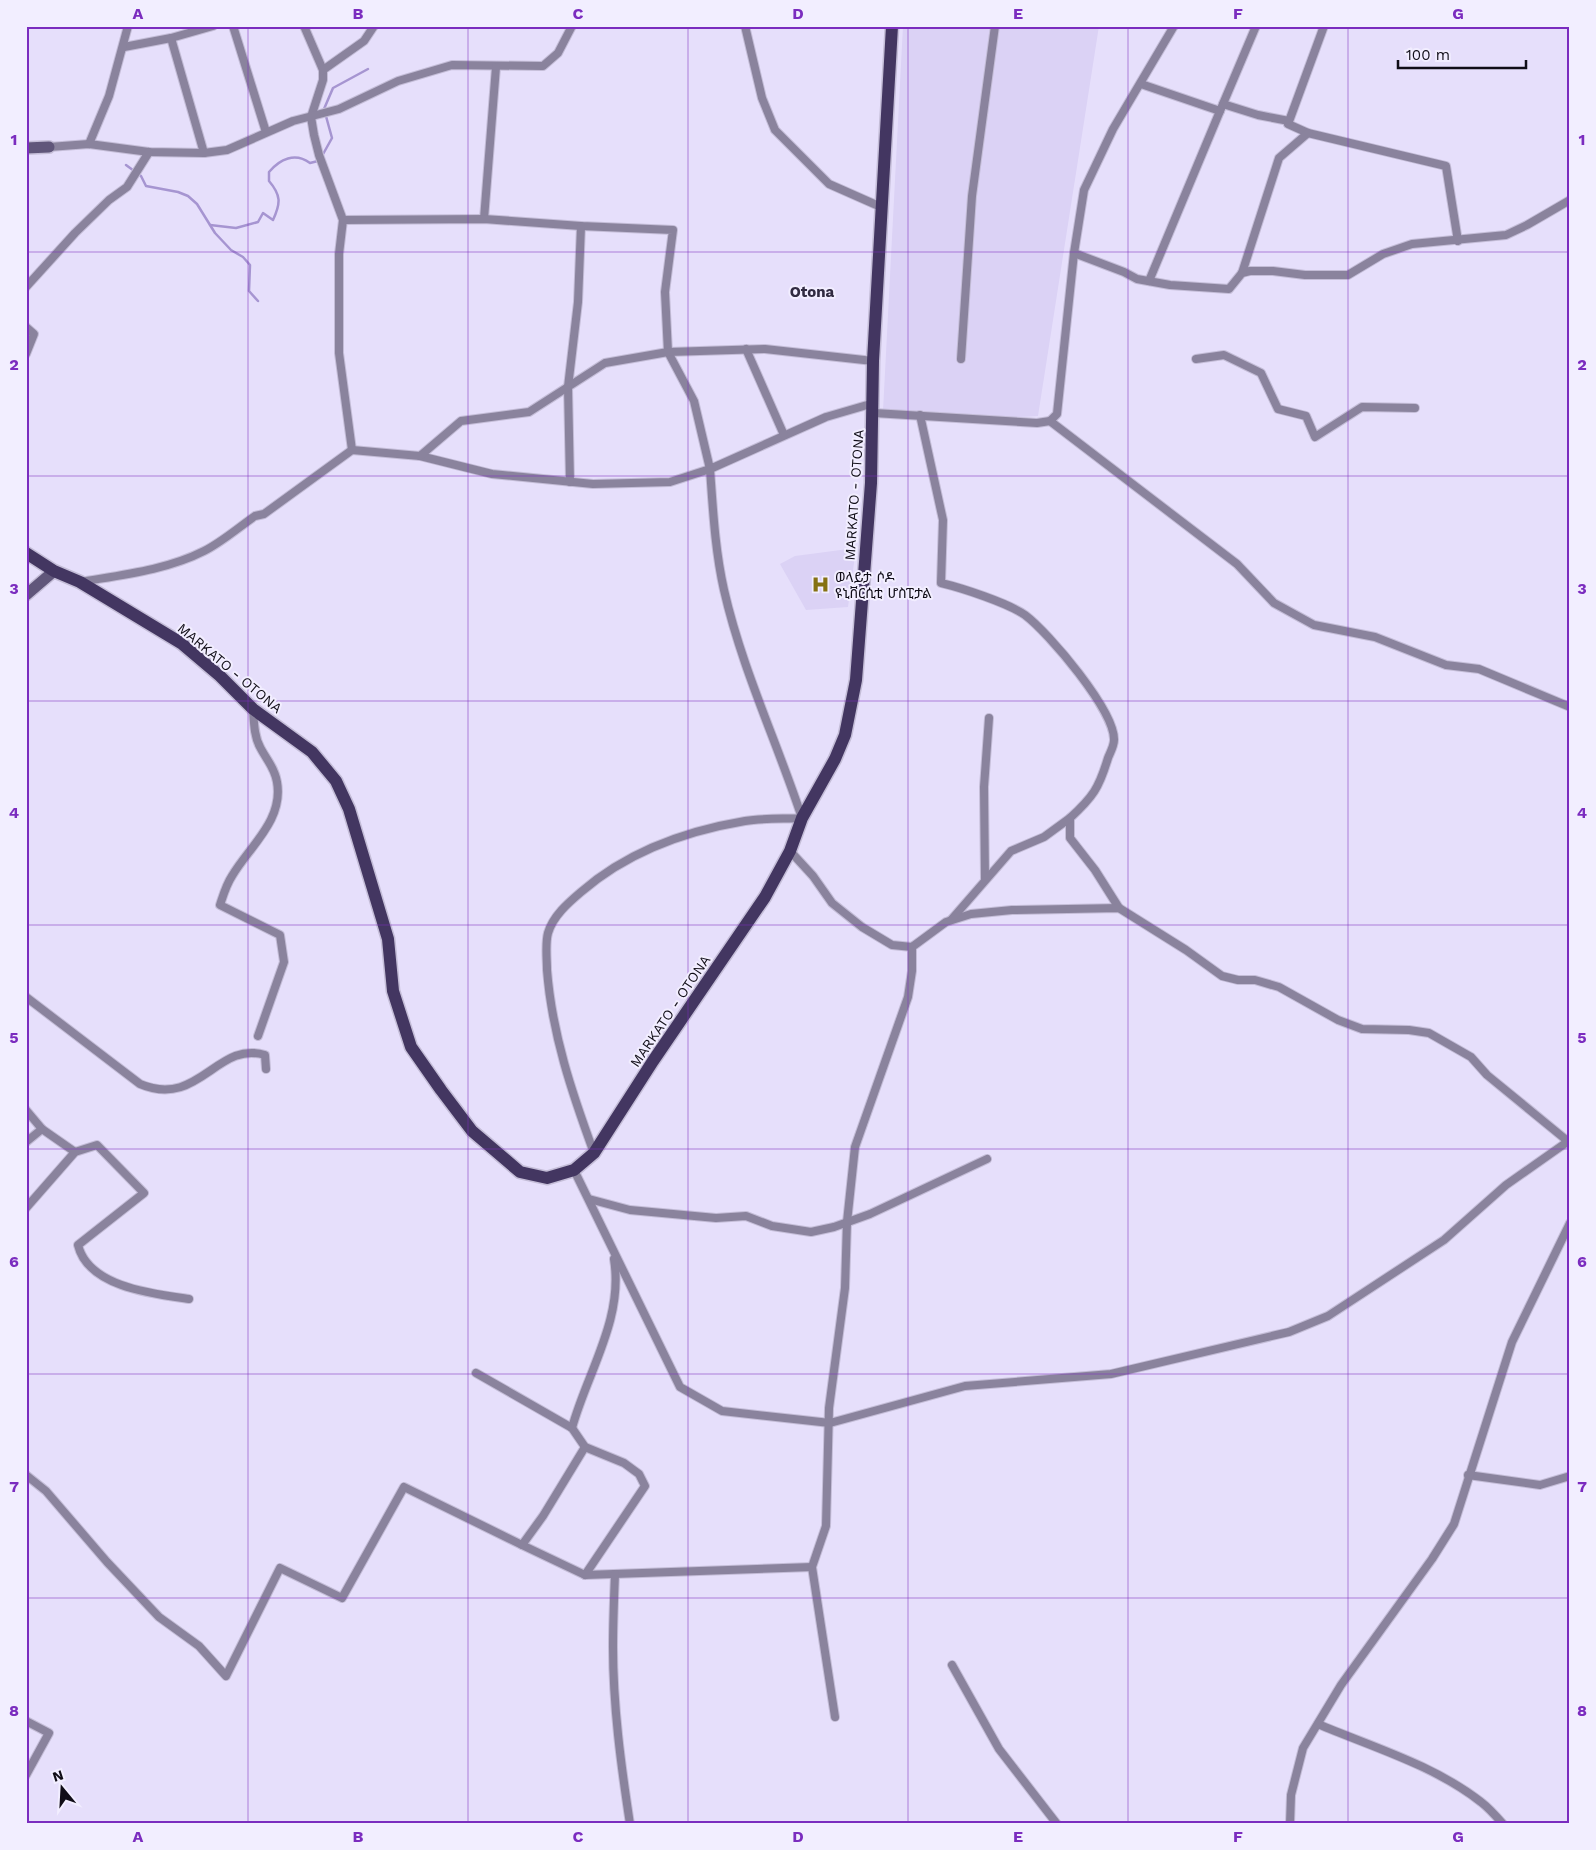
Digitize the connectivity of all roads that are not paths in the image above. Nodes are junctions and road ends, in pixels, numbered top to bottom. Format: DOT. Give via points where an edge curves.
graph roads {
  1 [pos="128,26"];
  2 [pos="213,26"];
  3 [pos="233,26"];
  4 [pos="304,26"];
  5 [pos="374,26"];
  6 [pos="572,26"];
  7 [pos="746,26"];
  8 [pos="892,26"];
  9 [pos="995,26"];
  10 [pos="1174,26"];
  11 [pos="1256,26"];
  12 [pos="1324,26"];
  13 [pos="171,38"];
  14 [pos="124,47"];
  15 [pos="496,67"];
  16 [pos="323,70"];
  17 [pos="1142,84"];
  18 [pos="1222,108"];
  19 [pos="311,117"];
  20 [pos="1289,121"];
  21 [pos="266,132"];
  22 [pos="1308,132"];
  23 [pos="89,144"];
  24 [pos="49,147"];
  25 [pos="26,148"];
  26 [pos="148,152"];
  27 [pos="204,153"];
  28 [pos="1570,200"];
  29 [pos="881,207"];
  30 [pos="484,219"];
  31 [pos="343,220"];
  32 [pos="582,226"];
  33 [pos="1458,241"];
  34 [pos="1074,253"];
  35 [pos="1242,273"];
  36 [pos="1149,281"];
  37 [pos="26,287"];
  38 [pos="26,327"];
  39 [pos="746,349"];
  40 [pos="668,352"];
  41 [pos="26,354"];
  42 [pos="961,359"];
  43 [pos="1196,359"];
  44 [pos="874,361"];
  45 [pos="568,387"];
  46 [pos="874,408"];
  47 [pos="1415,408"];
  48 [pos="920,415"];
  49 [pos="1050,421"];
  50 [pos="784,435"];
  51 [pos="352,450"];
  52 [pos="420,456"];
  53 [pos="710,469"];
  54 [pos="570,482"];
  55 [pos="26,553"];
  56 [pos="54,572"];
  57 [pos="80,582"];
  58 [pos="26,595"];
  59 [pos="1570,706"];
  60 [pos="253,709"];
  61 [pos="989,718"];
  62 [pos="802,818"];
  63 [pos="1070,818"];
  64 [pos="790,851"];
  65 [pos="985,879"];
  66 [pos="1119,908"];
  67 [pos="951,920"];
  68 [pos="912,947"];
  69 [pos="26,997"];
  70 [pos="258,1036"];
  71 [pos="266,1069"];
  72 [pos="26,1110"];
  73 [pos="42,1129"];
  74 [pos="26,1142"];
  75 [pos="1569,1142"];
  76 [pos="75,1152"];
  77 [pos="594,1153"];
  78 [pos="987,1159"];
  79 [pos="574,1170"];
  80 [pos="589,1199"];
  81 [pos="26,1208"];
  82 [pos="847,1222"];
  83 [pos="1570,1223"];
  84 [pos="613,1252"];
  85 [pos="189,1299"];
  86 [pos="476,1373"];
  87 [pos="830,1423"];
  88 [pos="572,1428"];
  89 [pos="585,1447"];
  90 [pos="26,1475"];
  91 [pos="1468,1475"];
  92 [pos="1570,1476"];
  93 [pos="522,1545"];
  94 [pos="812,1567"];
  95 [pos="615,1574"];
  96 [pos="585,1575"];
  97 [pos="952,1666"];
  98 [pos="835,1717"];
  99 [pos="26,1721"];
  100 [pos="1318,1724"];
  101 [pos="26,1775"];
  102 [pos="630,1824"];
  103 [pos="1057,1824"];
  104 [pos="1290,1824"];
  105 [pos="1502,1824"];
  1 -- 14 [label="street"];
  2 -- 13 [label="street"];
  3 -- 21 [label="street"];
  4 -- 16 [label="street"];
  5 -- 16 [label="street" via="364,41"];
  6 -- 15 [label="street" via="558,53 543,66"];
  7 -- 29 [label="street" via="762,98 775,130 829,184"];
  8 -- 29 [label="main road, MARKATO - OTONA"];
  9 -- 42 [label="street" via="972,196"];
  10 -- 17 [label="street"];
  11 -- 18 [label="street"];
  12 -- 20 [label="street"];
  13 -- 14 [label="street"];
  13 -- 27 [label="street"];
  14 -- 23 [label="street" via="109,96"];
  15 -- 19 [label="street" via="452,65 398,80 339,109"];
  15 -- 30 [label="street"];
  16 -- 19 [label="street"];
  17 -- 18 [label="street"];
  17 -- 34 [label="street" via="1113,129 1084,190"];
  18 -- 20 [label="street"];
  18 -- 36 [label="street"];
  19 -- 21 [label="street"];
  19 -- 31 [label="street" via="319,155"];
  20 -- 22 [label="street" via="1288,124"];
  21 -- 27 [label="street" via="227,150"];
  22 -- 33 [label="street" via="1446,166"];
  22 -- 35 [label="street" via="1279,158"];
  23 -- 24 [label="street"];
  23 -- 26 [label="street"];
  24 -- 25 [label="main road"];
  26 -- 27 [label="street"];
  26 -- 37 [label="street" via="127,187 109,200"];
  28 -- 33 [label="street" via="1506,235"];
  29 -- 44 [label="main road, MARKATO - OTONA"];
  30 -- 31 [label="street"];
  30 -- 32 [label="street"];
  31 -- 51 [label="street" via="339,254 339,353"];
  32 -- 40 [label="street" via="673,230 665,292"];
  32 -- 45 [label="street" via="578,302"];
  33 -- 35 [label="street" via="1412,244 1348,275 1273,271"];
  34 -- 36 [label="street" via="1136,279"];
  34 -- 49 [label="street" via="1059,404 1057,414"];
  35 -- 36 [label="street" via="1228,289"];
  38 -- 41 [label="street" via="34,338"];
  39 -- 40 [label="street"];
  39 -- 44 [label="street"];
  39 -- 50 [label="street"];
  40 -- 45 [label="street" via="605,363"];
  40 -- 53 [label="street" via="694,401"];
  43 -- 47 [label="street" via="1224,355 1261,373 1278,409 1306,416 1316,437 1362,407"];
  44 -- 46 [label="main road, MARKATO - OTONA"];
  45 -- 52 [label="street" via="529,412 461,421"];
  45 -- 54 [label="street"];
  46 -- 48 [label="street"];
  46 -- 50 [label="street" via="826,417"];
  46 -- 62 [label="main road, MARKATO - OTONA" via="856,680 842,743"];
  48 -- 49 [label="street" via="1037,423"];
  48 -- 63 [label="street" via="943,520 940,583 1025,615 1064,656 1105,709 1114,740 1101,780 1091,798"];
  49 -- 59 [label="street" via="1237,564 1274,603 1314,625 1375,637 1446,665 1479,669"];
  50 -- 53 [label="street"];
  51 -- 52 [label="street"];
  51 -- 57 [label="street" via="264,514 255,516 205,551 121,576"];
  52 -- 54 [label="street" via="492,474"];
  53 -- 54 [label="street" via="670,482"];
  53 -- 62 [label="street" via="715,539 724,591 765,724"];
  55 -- 56 [label="main road, MARKATO - OTONA"];
  56 -- 57 [label="main road, MARKATO - OTONA"];
  56 -- 58 [label="main road"];
  57 -- 60 [label="main road, MARKATO - OTONA" via="181,643"];
  60 -- 70 [label="street" via="254,729 260,747 278,782 277,801 273,820 231,877 220,905 280,935 284,962"];
  60 -- 79 [label="main road, MARKATO - OTONA" via="312,752 336,781 349,809 388,939 393,991 412,1047 441,1090 472,1131 520,1172 547,1178"];
  61 -- 65 [label="street" via="984,787"];
  62 -- 64 [label="main road, MARKATO - OTONA"];
  62 -- 77 [label="street" via="746,821 670,840 622,861 563,907 548,932 546,946 550,1001 568,1083"];
  63 -- 65 [label="street" via="1044,836 1011,851"];
  63 -- 66 [label="street" via="1070,838"];
  64 -- 68 [label="street" via="832,903 862,928 892,945"];
  64 -- 77 [label="main road, MARKATO - OTONA" via="765,897"];
  65 -- 67 [label="street"];
  66 -- 67 [label="street" via="1012,910 971,914"];
  66 -- 75 [label="street" via="1222,976 1279,987 1338,1020 1362,1029 1429,1033 1470,1057 1486,1075"];
  67 -- 68 [label="street"];
  68 -- 82 [label="street" via="908,997 855,1147"];
  69 -- 71 [label="street" via="149,1088 167,1091 186,1086 239,1054 252,1051 265,1056"];
  72 -- 73 [label="street"];
  73 -- 74 [label="street"];
  73 -- 76 [label="street"];
  75 -- 87 [label="street" via="1506,1185 1444,1240 1328,1316 1289,1332 1110,1374 965,1386"];
  76 -- 81 [label="street"];
  76 -- 85 [label="street" via="97,1145 144,1193 78,1245 80,1255 109,1281"];
  77 -- 79 [label="main road, MARKATO - OTONA"];
  78 -- 82 [label="street"];
  79 -- 80 [label="street"];
  80 -- 82 [label="street" via="630,1210 716,1218 746,1216 772,1226 811,1232"];
  80 -- 84 [label="street"];
  82 -- 87 [label="street" via="845,1288 829,1408"];
  83 -- 91 [label="street" via="1512,1342"];
  84 -- 87 [label="street" via="680,1387 722,1411"];
  84 -- 88 [label="street" via="618,1280 614,1301 599,1355"];
  86 -- 88 [label="street"];
  87 -- 94 [label="street" via="826,1526"];
  88 -- 89 [label="street"];
  89 -- 93 [label="street"];
  89 -- 96 [label="street" via="624,1463 639,1474 644,1486"];
  90 -- 93 [label="street" via="46,1491 159,1617 199,1646 226,1676 280,1568 342,1598 404,1487"];
  91 -- 92 [label="street" via="1540,1486"];
  91 -- 100 [label="street" via="1454,1524 1341,1685"];
  93 -- 96 [label="street"];
  94 -- 95 [label="street"];
  94 -- 98 [label="street"];
  95 -- 96 [label="street"];
  95 -- 102 [label="street" via="613,1657 620,1757"];
  97 -- 103 [label="street" via="999,1750"];
  99 -- 101 [label="street" via="49,1733"];
  100 -- 104 [label="street" via="1303,1748 1292,1795"];
  100 -- 105 [label="street" via="1458,1786 1483,1803"];
}
